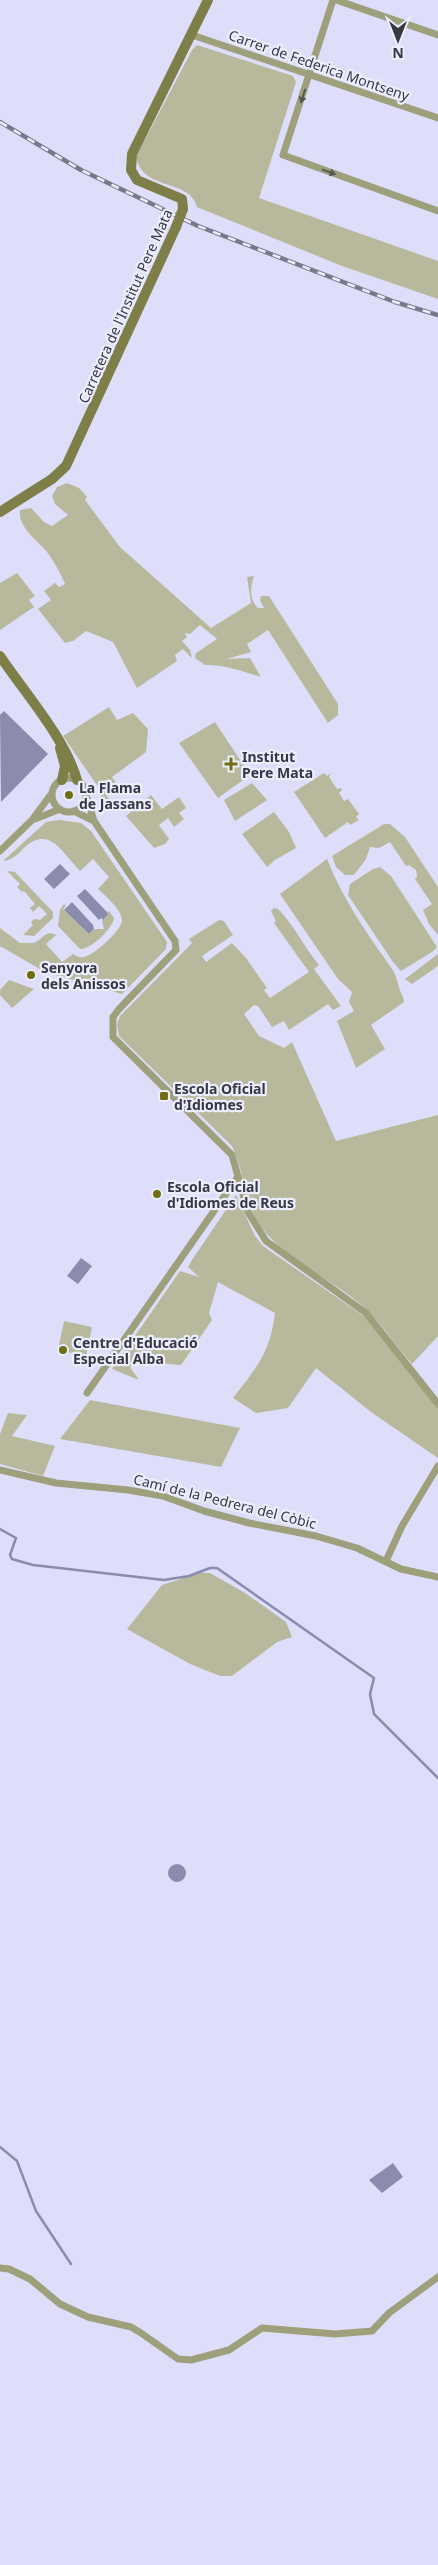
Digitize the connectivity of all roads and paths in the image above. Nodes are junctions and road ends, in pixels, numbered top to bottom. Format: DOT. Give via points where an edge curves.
graph roads {
  1 [pos="208,0"];
  2 [pos="335,0"];
  3 [pos="192,35"];
  4 [pos="438,35"];
  5 [pos="310,74"];
  6 [pos="438,118"];
  7 [pos="438,211"];
  8 [pos="0,512"];
  9 [pos="0,656"];
  10 [pos="57,739"];
  11 [pos="62,780"];
  12 [pos="77,780"];
  13 [pos="53,792"];
  14 [pos="86,795"];
  15 [pos="60,809"];
  16 [pos="74,811"];
  17 [pos="32,820"];
  18 [pos="94,821"];
  19 [pos="0,851"];
  20 [pos="237,1178"];
  21 [pos="88,1393"];
  22 [pos="438,1404"];
  23 [pos="438,1466"];
  24 [pos="0,1470"];
  25 [pos="386,1561"];
  26 [pos="438,1577"];
  27 [pos="0,2268"];
  28 [pos="438,2277"];
  1 -- 3 [label="street, Carretera de l'Institut Pere Mata"];
  2 -- 4 [label="street"];
  2 -- 5 [label="street"];
  3 -- 5 [label="street, Carrer de Federica Montseny"];
  3 -- 8 [label="street, Carretera de l'Institut Pere Mata, bridge" via="130,163 137,180 182,199 183,209 176,227 66,466 52,479"];
  5 -- 6 [label="street, Carrer de Federica Montseny"];
  5 -- 7 [label="street, one-way" via="283,155"];
  9 -- 10 [label="street"];
  10 -- 11 [label="street" via="65,766"];
  10 -- 12 [label="street" via="71,760"];
  11 -- 12 [label="street"];
  11 -- 13 [label="street"];
  12 -- 14 [label="street" via="84,786"];
  13 -- 15 [label="street" via="53,800"];
  13 -- 17 [label="street"];
  14 -- 16 [label="street" via="83,805"];
  14 -- 18 [label="street"];
  15 -- 16 [label="street"];
  15 -- 17 [label="street"];
  16 -- 18 [label="street"];
  17 -- 19 [label="street"];
  18 -- 20 [label="street" via="175,941 176,950 113,1017 113,1037 232,1155"];
  20 -- 21 [label="street"];
  20 -- 22 [label="street" via="248,1212 266,1241 366,1313"];
  23 -- 25 [label="street" via="402,1526"];
  24 -- 25 [label="street, Camí de la Pedrera del Còbic" via="56,1484 163,1496 204,1511 358,1548"];
  25 -- 26 [label="street, Camí de la Pedrera del Còbic" via="401,1569"];
  27 -- 28 [label="street" via="30,2279 60,2304 88,2317 130,2328 178,2359 191,2360 229,2350 262,2328 334,2334 372,2331 389,2313"];
}
